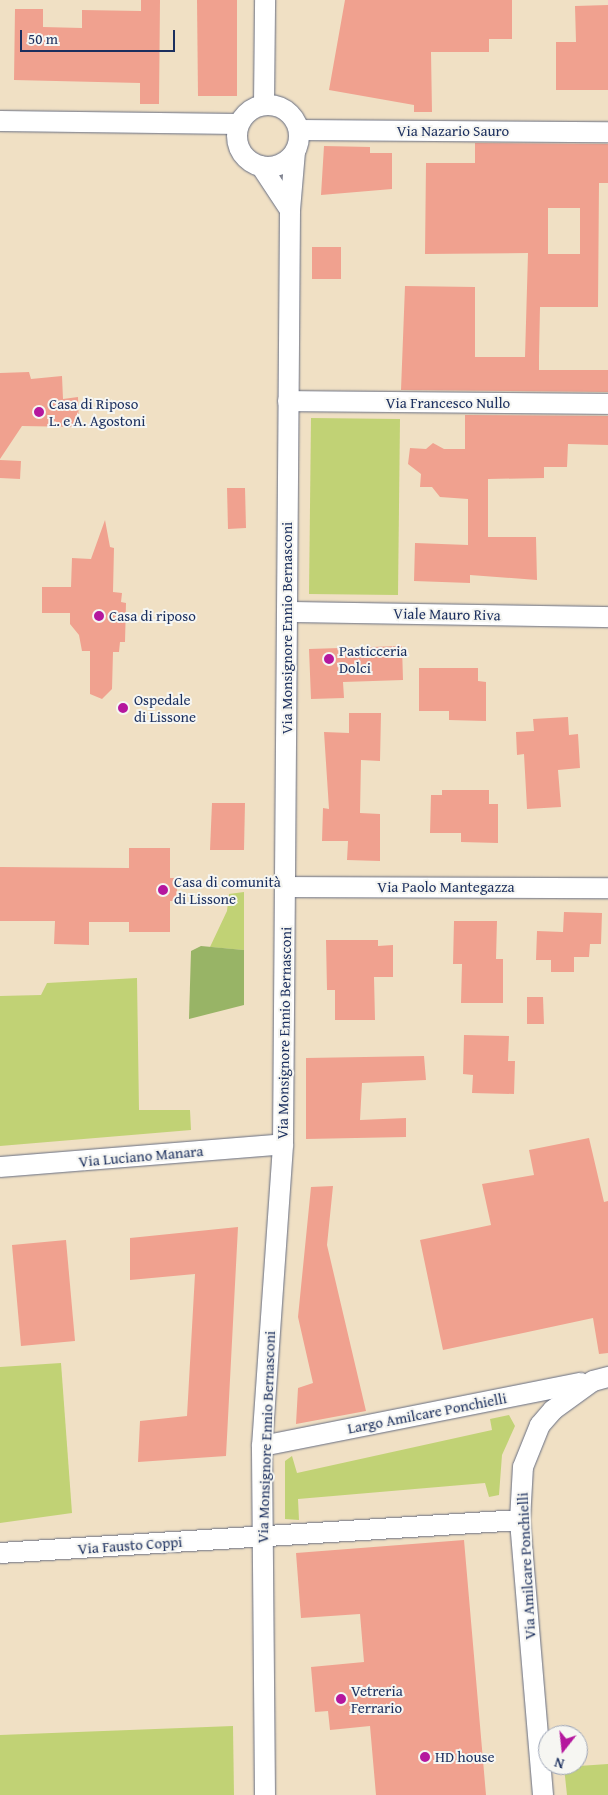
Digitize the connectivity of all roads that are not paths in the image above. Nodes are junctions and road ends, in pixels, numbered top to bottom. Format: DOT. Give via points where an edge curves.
graph roads {
  1 [pos="266,0"];
  2 [pos="264,104"];
  3 [pos="0,121"];
  4 [pos="238,124"];
  5 [pos="299,130"];
  6 [pos="608,132"];
  7 [pos="295,152"];
  8 [pos="261,166"];
  9 [pos="290,210"];
  10 [pos="288,401"];
  11 [pos="608,404"];
  12 [pos="287,612"];
  13 [pos="608,617"];
  14 [pos="285,887"];
  15 [pos="608,888"];
  16 [pos="283,1144"];
  17 [pos="0,1167"];
  18 [pos="600,1379"];
  19 [pos="262,1446"];
  20 [pos="520,1520"];
  21 [pos="261,1536"];
  22 [pos="0,1553"];
  23 [pos="265,1795"];
  24 [pos="543,1795"];
  1 -- 2 [label="street"];
  2 -- 4 [label="street" via="253,108"];
  2 -- 5 [label="street" via="285,109"];
  3 -- 4 [label="street"];
  4 -- 8 [label="street" via="236,135 243,155"];
  5 -- 6 [label="street, Via Nazario Sauro"];
  5 -- 7 [label="street"];
  7 -- 8 [label="street" via="280,165"];
  7 -- 9 [label="street, Via Monsignore Ennio Bernasconi"];
  8 -- 9 [label="street"];
  9 -- 10 [label="street, Via Monsignore Ennio Bernasconi"];
  10 -- 11 [label="street, Via Francesco Nullo"];
  10 -- 12 [label="street, Via Monsignore Ennio Bernasconi"];
  12 -- 13 [label="street, Viale Mauro Riva"];
  12 -- 14 [label="street, Via Monsignore Ennio Bernasconi"];
  14 -- 15 [label="street, Via Paolo Mantegazza"];
  14 -- 16 [label="street, Via Monsignore Ennio Bernasconi"];
  16 -- 17 [label="street, Via Luciano Manara"];
  16 -- 19 [label="street, Via Monsignore Ennio Bernasconi"];
  18 -- 19 [label="street, Largo Amilcare Ponchielli"];
  18 -- 20 [label="street, Via Amilcare Ponchielli" via="566,1397 540,1425 523,1466"];
  19 -- 21 [label="street, Via Monsignore Ennio Bernasconi"];
  20 -- 21 [label="street"];
  20 -- 24 [label="street, Via Amilcare Ponchielli"];
  21 -- 22 [label="street, Via Fausto Coppi"];
  21 -- 23 [label="street, Via Monsignore Ennio Bernasconi"];
}
